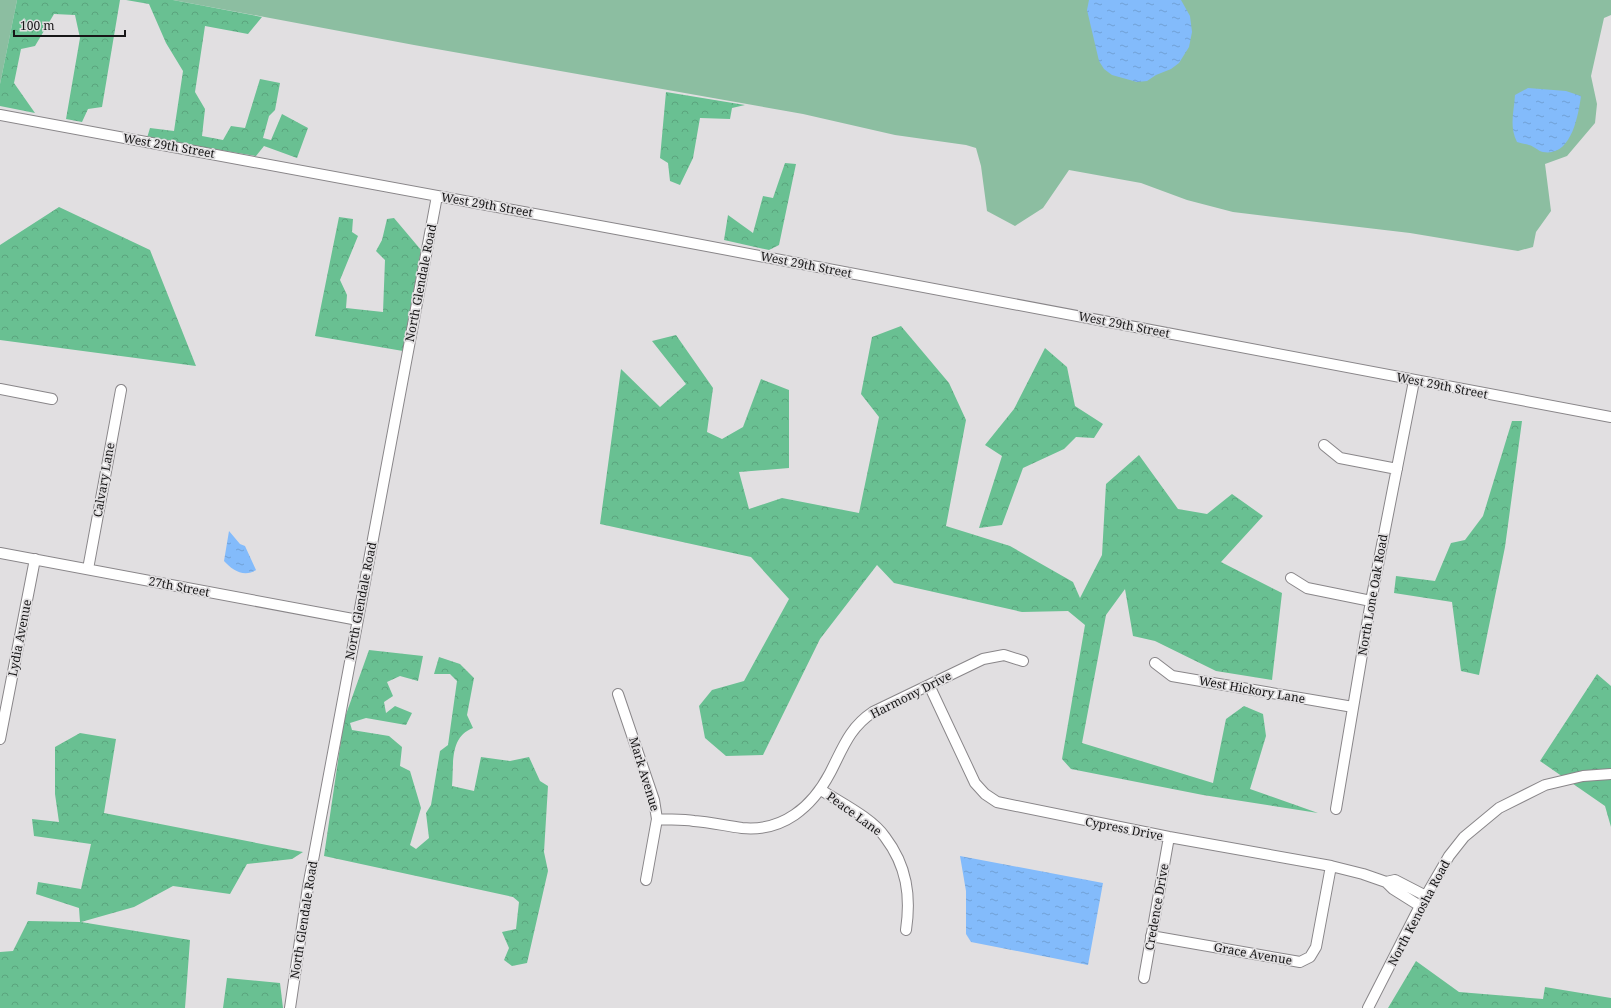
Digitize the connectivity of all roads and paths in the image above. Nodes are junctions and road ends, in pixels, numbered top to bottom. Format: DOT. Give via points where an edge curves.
graph roads {
  1 [pos="0,115"];
  2 [pos="437,196"];
  3 [pos="1414,381"];
  4 [pos="0,389"];
  5 [pos="121,390"];
  6 [pos="52,399"];
  7 [pos="1611,417"];
  8 [pos="1324,445"];
  9 [pos="1397,469"];
  10 [pos="0,553"];
  11 [pos="34,559"];
  12 [pos="88,569"];
  13 [pos="1291,578"];
  14 [pos="1372,600"];
  15 [pos="358,620"];
  16 [pos="1023,660"];
  17 [pos="1155,663"];
  18 [pos="929,685"];
  19 [pos="618,694"];
  20 [pos="1353,707"];
  21 [pos="0,739"];
  22 [pos="1611,774"];
  23 [pos="821,790"];
  24 [pos="1336,809"];
  25 [pos="657,819"];
  26 [pos="1169,837"];
  27 [pos="1331,866"];
  28 [pos="646,880"];
  29 [pos="1386,882"];
  30 [pos="1426,896"];
  31 [pos="1420,906"];
  32 [pos="906,930"];
  33 [pos="1151,936"];
  34 [pos="1144,978"];
  35 [pos="290,1008"];
  36 [pos="1368,1008"];
  1 -- 2 [label="street, West 29th Street"];
  2 -- 3 [label="street, West 29th Street"];
  2 -- 15 [label="street, North Glendale Road"];
  3 -- 7 [label="street, West 29th Street"];
  3 -- 9 [label="street, North Lone Oak Road"];
  4 -- 6 [label="street"];
  5 -- 12 [label="street, Calvary Lane"];
  8 -- 9 [label="street" via="1340,458"];
  9 -- 14 [label="street, North Lone Oak Road"];
  10 -- 11 [label="street, 27th Street"];
  11 -- 12 [label="street, 27th Street"];
  11 -- 21 [label="street, Lydia Avenue"];
  12 -- 15 [label="street, 27th Street"];
  13 -- 14 [label="street" via="1307,588"];
  14 -- 20 [label="street, North Lone Oak Road"];
  15 -- 35 [label="street, North Glendale Road" via="308,887"];
  16 -- 18 [label="street, Harmony Drive" via="1004,655 983,659"];
  17 -- 20 [label="street, West Hickory Lane" via="1172,676"];
  18 -- 23 [label="street, Harmony Drive" via="860,721"];
  18 -- 26 [label="street, Cypress Drive" via="975,783 997,802"];
  19 -- 25 [label="street, Mark Avenue" via="654,800"];
  20 -- 24 [label="street, North Lone Oak Road"];
  22 -- 30 [label="street, North Kenosha Road" via="1563,779 1524,794 1499,808 1464,837 1449,856"];
  23 -- 25 [label="street, Harmony Drive" via="811,802 785,822 766,827 743,828"];
  23 -- 32 [label="street, Peace Lane" via="866,819 885,836 900,862 907,884 909,907"];
  25 -- 28 [label="street, Mark Avenue"];
  26 -- 27 [label="street, Cypress Drive"];
  26 -- 33 [label="street, Credence Drive"];
  27 -- 29 [label="street, Cypress Drive"];
  27 -- 33 [label="street, Grace Avenue" via="1316,948 1310,957 1300,962"];
  29 -- 30 [label="street, Cypress Drive" via="1395,880"];
  29 -- 31 [label="street, Cypress Drive"];
  30 -- 31 [label="street, North Kenosha Road"];
  31 -- 36 [label="street, North Kenosha Road"];
  33 -- 34 [label="street, Credence Drive"];
}
